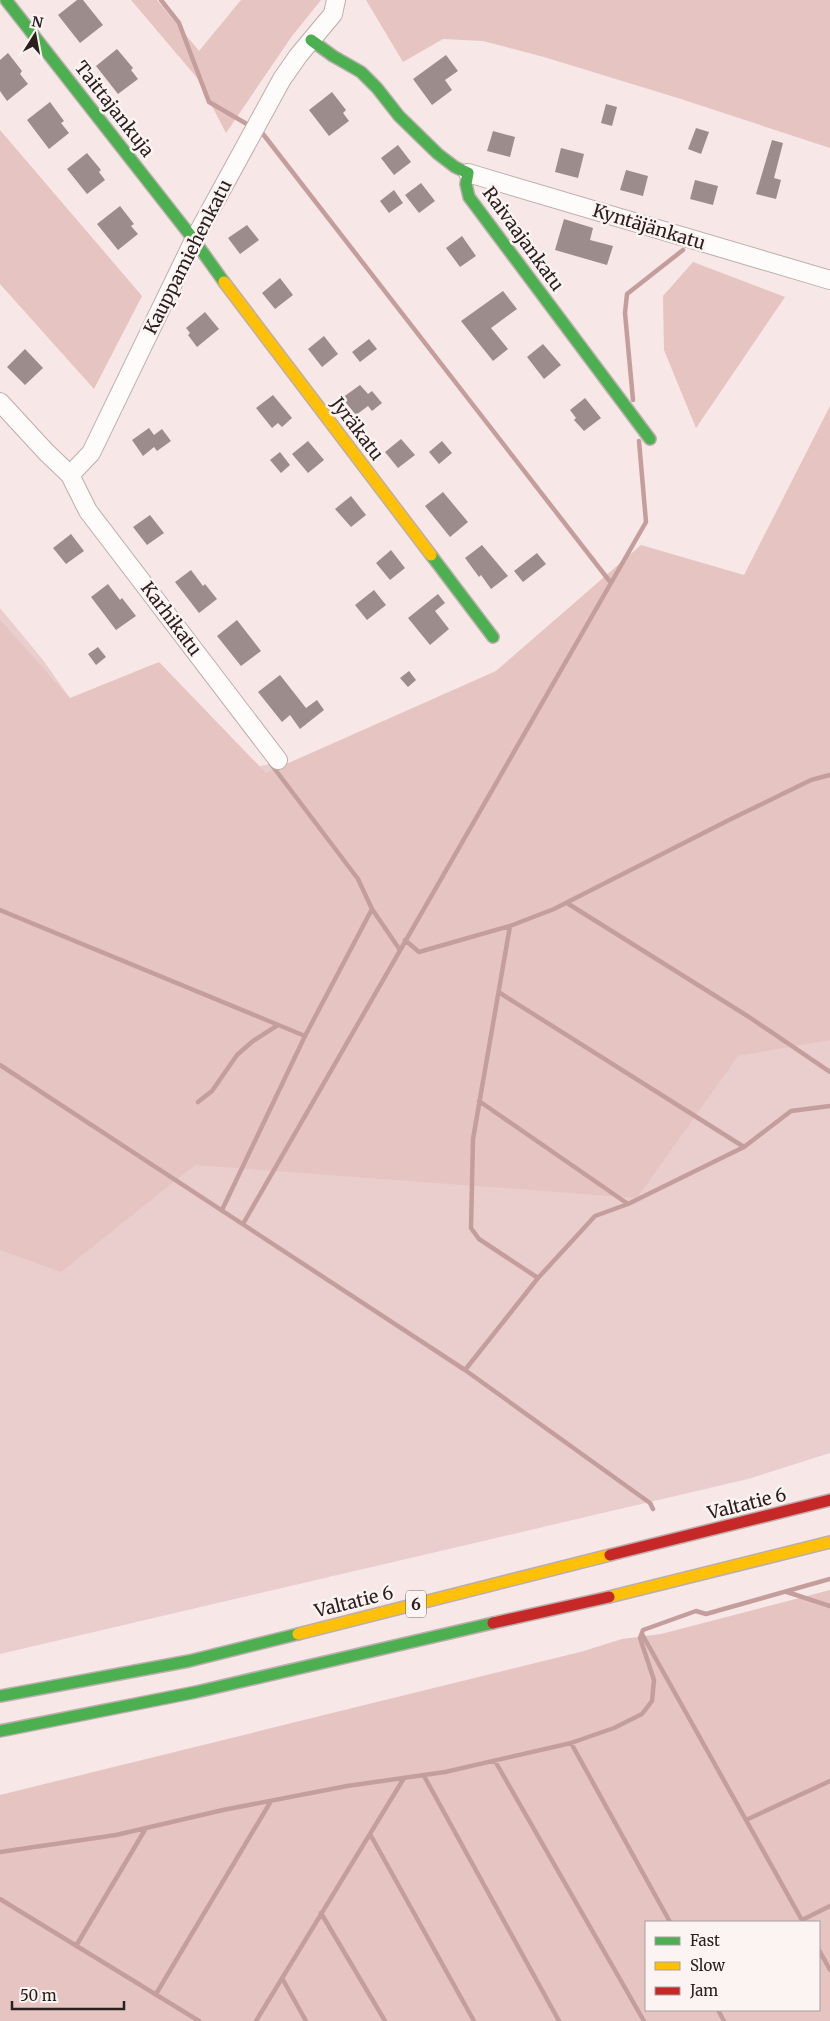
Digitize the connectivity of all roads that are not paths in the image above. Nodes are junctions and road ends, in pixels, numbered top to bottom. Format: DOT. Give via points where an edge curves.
graph roads {
  1 [pos="6,0"];
  2 [pos="336,0"];
  3 [pos="311,40"];
  4 [pos="468,173"];
  5 [pos="194,240"];
  6 [pos="830,280"];
  7 [pos="0,402"];
  8 [pos="650,439"];
  9 [pos="70,475"];
  10 [pos="493,637"];
  11 [pos="278,760"];
  12 [pos="830,1500"];
  13 [pos="830,1542"];
  14 [pos="0,1696"];
  15 [pos="0,1732"];
  1 -- 5 [label="main road, Taittajankuja"];
  2 -- 3 [label="street, Kauppamiehenkatu" via="333,14"];
  3 -- 4 [label="main road, Raivaajankatu" via="361,72 438,154"];
  3 -- 5 [label="street, Kauppamiehenkatu" via="282,78"];
  4 -- 6 [label="street, Kyntäjänkatu"];
  4 -- 8 [label="main road, Raivaajankatu" via="469,197"];
  5 -- 9 [label="street, Kauppamiehenkatu" via="91,453"];
  5 -- 10 [label="main road, Jyräkatu"];
  7 -- 9 [label="street, Karhikatu"];
  9 -- 11 [label="street, Karhikatu" via="88,511"];
  12 -- 14 [label="main road, Valtatie 6 / 6" via="189,1661"];
  13 -- 15 [label="main road, 6" via="655,1586 196,1692"];
}
